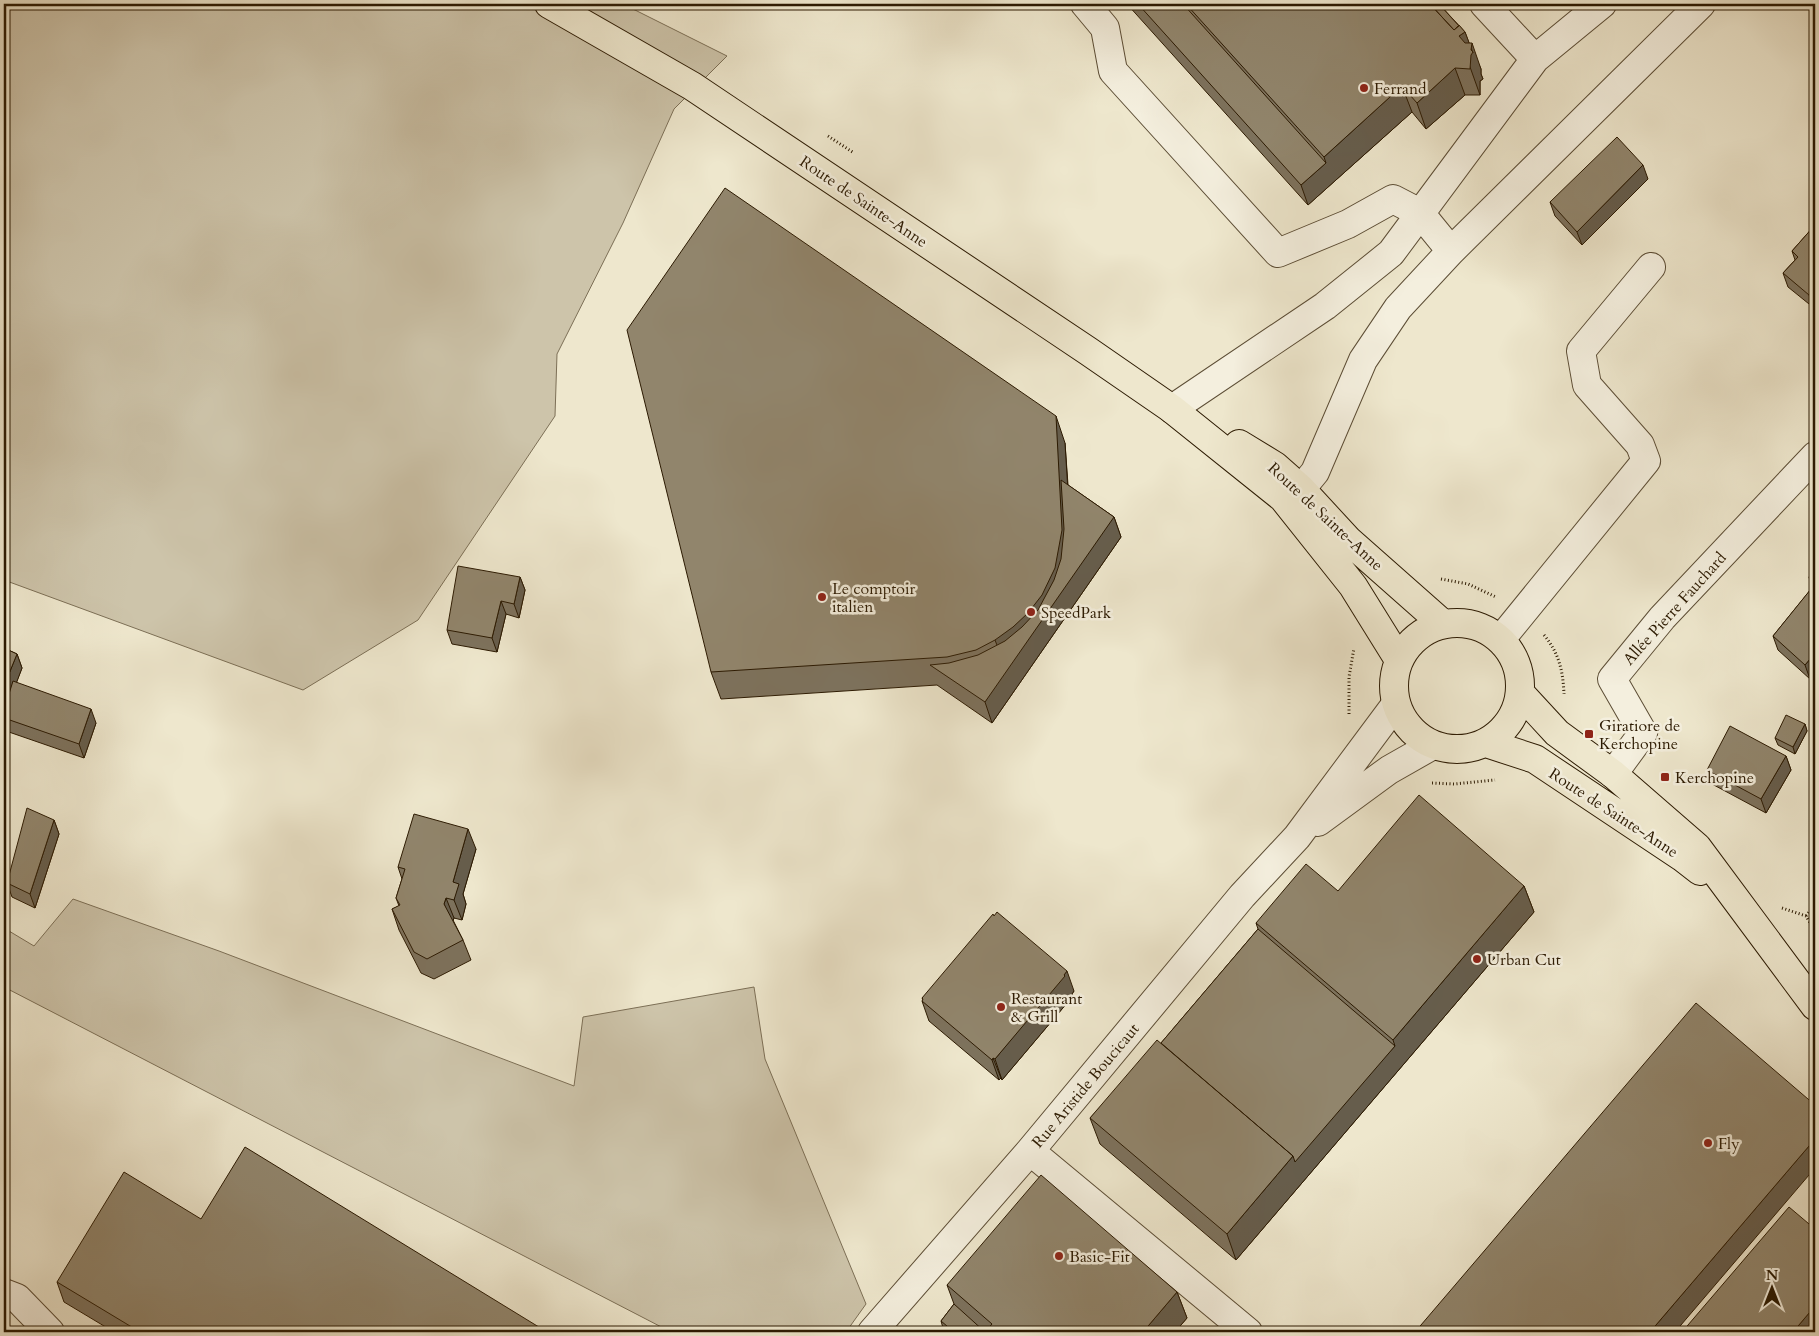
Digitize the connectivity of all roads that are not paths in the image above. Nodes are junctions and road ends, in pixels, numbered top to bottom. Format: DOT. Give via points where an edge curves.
graph roads {
  1 [pos="550,4"];
  2 [pos="1085,4"];
  3 [pos="1484,4"];
  4 [pos="1602,4"];
  5 [pos="1701,4"];
  6 [pos="1535,59"];
  7 [pos="1420,213"];
  8 [pos="1451,250"];
  9 [pos="1651,267"];
  10 [pos="1172,409"];
  11 [pos="1815,456"];
  12 [pos="1301,489"];
  13 [pos="1443,624"];
  14 [pos="1501,638"];
  15 [pos="1399,660"];
  16 [pos="1521,694"];
  17 [pos="1396,704"];
  18 [pos="1486,743"];
  19 [pos="1433,745"];
  20 [pos="1613,774"];
  21 [pos="1296,837"];
  22 [pos="1732,896"];
  23 [pos="1815,1006"];
  24 [pos="1030,1151"];
  25 [pos="4,1292"];
  26 [pos="50,1332"];
  27 [pos="872,1332"];
  28 [pos="1248,1332"];
  1 -- 10 [label="main road, Route de Sainte-Anne" via="692,86"];
  2 -- 7 [label="street" via="1105,28 1114,71 1278,253 1348,224 1392,199"];
  3 -- 6 [label="street"];
  4 -- 6 [label="street"];
  5 -- 8 [label="street"];
  6 -- 7 [label="street"];
  7 -- 8 [label="street"];
  7 -- 10 [label="street" via="1391,253 1325,306"];
  8 -- 12 [label="street" via="1398,308 1363,360 1315,472"];
  9 -- 14 [label="street" via="1581,351 1587,385 1640,445 1646,462"];
  10 -- 12 [label="main road, Route de Sainte-Anne" via="1275,466"];
  10 -- 15 [label="main road, Route de Sainte-Anne" via="1283,498 1353,586"];
  11 -- 20 [label="street, Allée Pierre Fauchard" via="1662,618 1612,679 1643,733"];
  12 -- 13 [label="main road, Route de Sainte-Anne" via="1348,540"];
  13 -- 14 [label="main road" via="1464,623"];
  13 -- 15 [label="main road" via="1410,644"];
  14 -- 16 [label="main road" via="1514,657 1520,675"];
  15 -- 17 [label="main road" via="1393,682"];
  16 -- 18 [label="main road" via="1515,714 1503,731"];
  16 -- 20 [label="main road, Route de Sainte-Anne" via="1557,733"];
  17 -- 19 [label="main road" via="1416,735"];
  17 -- 21 [label="street, Rue Aristide Boucicaut"];
  18 -- 19 [label="main road" via="1469,749 1450,750"];
  18 -- 22 [label="main road, Route de Sainte-Anne" via="1535,759 1682,857"];
  19 -- 21 [label="street, Rue Aristide Boucicaut" via="1389,770"];
  20 -- 22 [label="main road, Route de Sainte-Anne" via="1697,846"];
  21 -- 24 [label="street, Rue Aristide Boucicaut" via="1242,896"];
  22 -- 23 [label="main road, Route de Sainte-Anne"];
  24 -- 27 [label="street, Rue Aristide Boucicaut"];
  24 -- 28 [label="street"];
  25 -- 26 [label="street" via="17,1298"];
}
